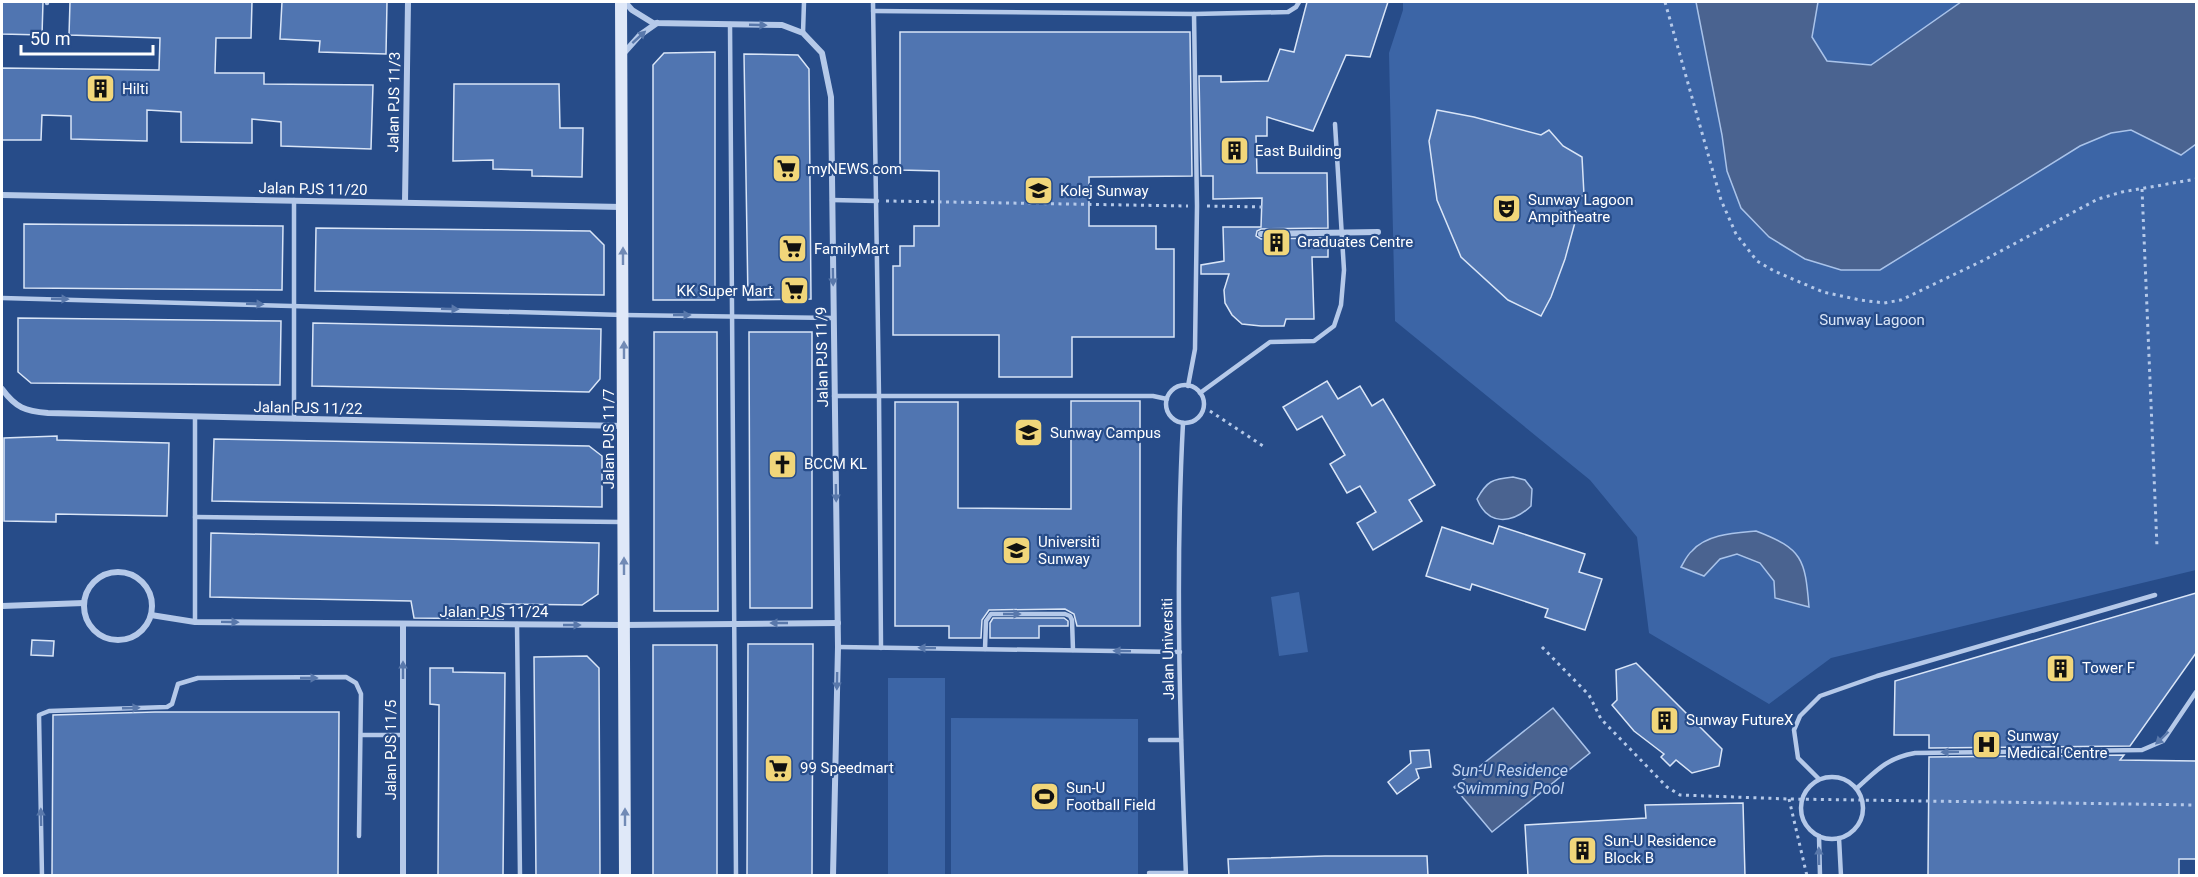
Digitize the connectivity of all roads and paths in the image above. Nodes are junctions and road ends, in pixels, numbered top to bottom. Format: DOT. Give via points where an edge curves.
graph roads {
  1 [pos="408,2"];
  2 [pos="623,2"];
  3 [pos="804,2"];
  4 [pos="873,2"];
  5 [pos="1299,2"];
  6 [pos="1665,2"];
  7 [pos="873,11"];
  8 [pos="1194,14"];
  9 [pos="657,23"];
  10 [pos="730,24"];
  11 [pos="803,33"];
  12 [pos="622,54"];
  13 [pos="1335,124"];
  14 [pos="2196,179"];
  15 [pos="2142,189"];
  16 [pos="2,195"];
  17 [pos="294,200"];
  18 [pos="832,200"];
  19 [pos="877,201"];
  20 [pos="405,202"];
  21 [pos="1143,205"];
  22 [pos="623,207"];
  23 [pos="1378,232"];
  24 [pos="1262,234"];
  25 [pos="2,298"];
  26 [pos="294,305"];
  27 [pos="623,315"];
  28 [pos="732,315"];
  29 [pos="833,318"];
  30 [pos="1188,386"];
  31 [pos="2,389"];
  32 [pos="1200,393"];
  33 [pos="834,396"];
  34 [pos="879,396"];
  35 [pos="1167,399"];
  36 [pos="1210,411"];
  37 [pos="195,417"];
  38 [pos="294,419"];
  39 [pos="1183,423"];
  40 [pos="624,426"];
  41 [pos="1266,448"];
  42 [pos="195,517"];
  43 [pos="624,522"];
  44 [pos="2157,547"];
  45 [pos="2155,595"];
  46 [pos="84,603"];
  47 [pos="2,606"];
  48 [pos="151,615"];
  49 [pos="195,622"];
  50 [pos="838,623"];
  51 [pos="403,624"];
  52 [pos="517,624"];
  53 [pos="735,624"];
  54 [pos="623,625"];
  55 [pos="838,647"];
  56 [pos="1542,647"];
  57 [pos="881,648"];
  58 [pos="985,649"];
  59 [pos="1073,650"];
  60 [pos="1180,652"];
  61 [pos="2196,692"];
  62 [pos="361,735"];
  63 [pos="403,735"];
  64 [pos="1150,740"];
  65 [pos="1181,740"];
  66 [pos="1819,779"];
  67 [pos="1857,788"];
  68 [pos="1789,799"];
  69 [pos="2196,805"];
  70 [pos="359,836"];
  71 [pos="1819,836"];
  72 [pos="1839,838"];
  73 [pos="1149,873"];
  74 [pos="1186,874"];
  75 [pos="42,876"];
  76 [pos="402,876"];
  77 [pos="520,876"];
  78 [pos="625,876"];
  79 [pos="736,876"];
  80 [pos="833,876"];
  81 [pos="1807,876"];
  82 [pos="1820,876"];
  83 [pos="1841,876"];
  1 -- 20 [label="street, Jalan PJS 11/3"];
  2 -- 9 [label="street"];
  2 -- 12 [label="street, Jalan PJS 11/7"];
  3 -- 11 [label="lane"];
  4 -- 7 [label="lane"];
  5 -- 8 [label="lane" via="1288,12"];
  6 -- 15 [label="path" via="1721,200 1736,234 1757,261 1823,292 1884,303 1902,300 2098,199"];
  7 -- 8 [label="lane"];
  7 -- 19 [label="lane"];
  8 -- 30 [label="lane" via="1197,230 1195,349"];
  9 -- 10 [label="street"];
  12 -- 9 [label="street, one-way" via="640,34"];
  10 -- 11 [label="street, one-way" via="782,25"];
  10 -- 28 [label="lane"];
  11 -- 18 [label="street, Jalan PJS 11/9" via="822,52 828,75"];
  12 -- 22 [label="street, Jalan PJS 11/7"];
  13 -- 32 [label="lane" via="1344,270 1341,305 1334,326 1314,341 1270,342"];
  14 -- 15 [label="path"];
  15 -- 44 [label="path"];
  16 -- 17 [label="street, Jalan PJS 11/20"];
  17 -- 20 [label="street, Jalan PJS 11/20"];
  17 -- 26 [label="lane"];
  18 -- 19 [label="lane"];
  18 -- 29 [label="street, Jalan PJS 11/9, one-way"];
  19 -- 21 [label="path"];
  19 -- 34 [label="lane"];
  20 -- 22 [label="street, Jalan PJS 11/20"];
  27 -- 22 [label="street, Jalan PJS 11/7, one-way"];
  23 -- 24 [label="street, bridge"];
  25 -- 26 [label="lane, one-way"];
  26 -- 27 [label="lane, one-way"];
  26 -- 38 [label="lane"];
  27 -- 28 [label="lane, one-way"];
  40 -- 27 [label="street, Jalan PJS 11/7, one-way"];
  28 -- 29 [label="lane"];
  28 -- 53 [label="lane"];
  29 -- 33 [label="street, Jalan PJS 11/9"];
  30 -- 32 [label="lane"];
  30 -- 35 [label="lane" via="1173,390"];
  31 -- 37 [label="street, Jalan PJS 11/22" via="12,402 28,411"];
  32 -- 39 [label="lane" via="1204,404 1200,416"];
  33 -- 34 [label="lane"];
  33 -- 50 [label="street, Jalan PJS 11/9, one-way"];
  34 -- 35 [label="lane"];
  34 -- 57 [label="lane"];
  35 -- 39 [label="lane" via="1170,416"];
  36 -- 41 [label="path"];
  37 -- 38 [label="street, Jalan PJS 11/22"];
  37 -- 42 [label="lane"];
  38 -- 40 [label="street, Jalan PJS 11/22"];
  39 -- 60 [label="lane, Jalan Universiti"];
  40 -- 43 [label="street, Jalan PJS 11/7"];
  42 -- 43 [label="lane"];
  42 -- 49 [label="lane"];
  54 -- 43 [label="street, Jalan PJS 11/7, one-way"];
  45 -- 66 [label="lane" via="1820,696 1800,716 1794,730 1798,758"];
  46 -- 47 [label="street"];
  46 -- 48 [label="street" via="85,614 97,632 118,640 138,633"];
  46 -- 48 [label="street" via="87,592 102,576 124,572 135,576 150,593"];
  48 -- 49 [label="street, Jalan PJS 11/24"];
  49 -- 51 [label="street, Jalan PJS 11/24, one-way"];
  50 -- 53 [label="street, Jalan PJS 11/24, one-way"];
  50 -- 55 [label="street, Jalan PJS 11/9"];
  51 -- 52 [label="street, Jalan PJS 11/24"];
  63 -- 51 [label="street, Jalan PJS 11/5, one-way"];
  52 -- 54 [label="street, Jalan PJS 11/24, one-way"];
  52 -- 77 [label="lane"];
  53 -- 54 [label="street, Jalan PJS 11/24"];
  53 -- 79 [label="lane"];
  78 -- 54 [label="street, Jalan PJS 11/7, one-way"];
  55 -- 57 [label="lane"];
  55 -- 80 [label="street, Jalan PJS 11/9, one-way"];
  56 -- 68 [label="path, bridge" via="1590,695 1601,719 1667,787 1680,795"];
  58 -- 57 [label="lane, one-way"];
  58 -- 59 [label="lane"];
  58 -- 59 [label="lane, one-way" via="986,621 991,614 1065,614 1072,620"];
  60 -- 59 [label="lane, one-way"];
  60 -- 65 [label="lane, Jalan Universiti"];
  61 -- 67 [label="lane, one-way" via="2163,741 2142,750 1915,753 1887,761"];
  62 -- 63 [label="lane"];
  62 -- 70 [label="lane"];
  75 -- 62 [label="lane, one-way" via="39,715 49,711 167,707 172,704 178,684 198,678 346,677 356,683 361,694"];
  63 -- 76 [label="street, Jalan PJS 11/5"];
  64 -- 65 [label="lane"];
  65 -- 74 [label="lane, Jalan Universiti"];
  66 -- 67 [label="lane" via="1840,777"];
  66 -- 71 [label="lane" via="1804,792 1800,812 1810,830"];
  67 -- 72 [label="lane" via="1862,797 1862,818 1849,834"];
  68 -- 69 [label="path, bridge"];
  68 -- 81 [label="path"];
  71 -- 72 [label="lane"];
  82 -- 71 [label="lane, one-way"];
  72 -- 83 [label="lane"];
  73 -- 74 [label="lane"];
}
